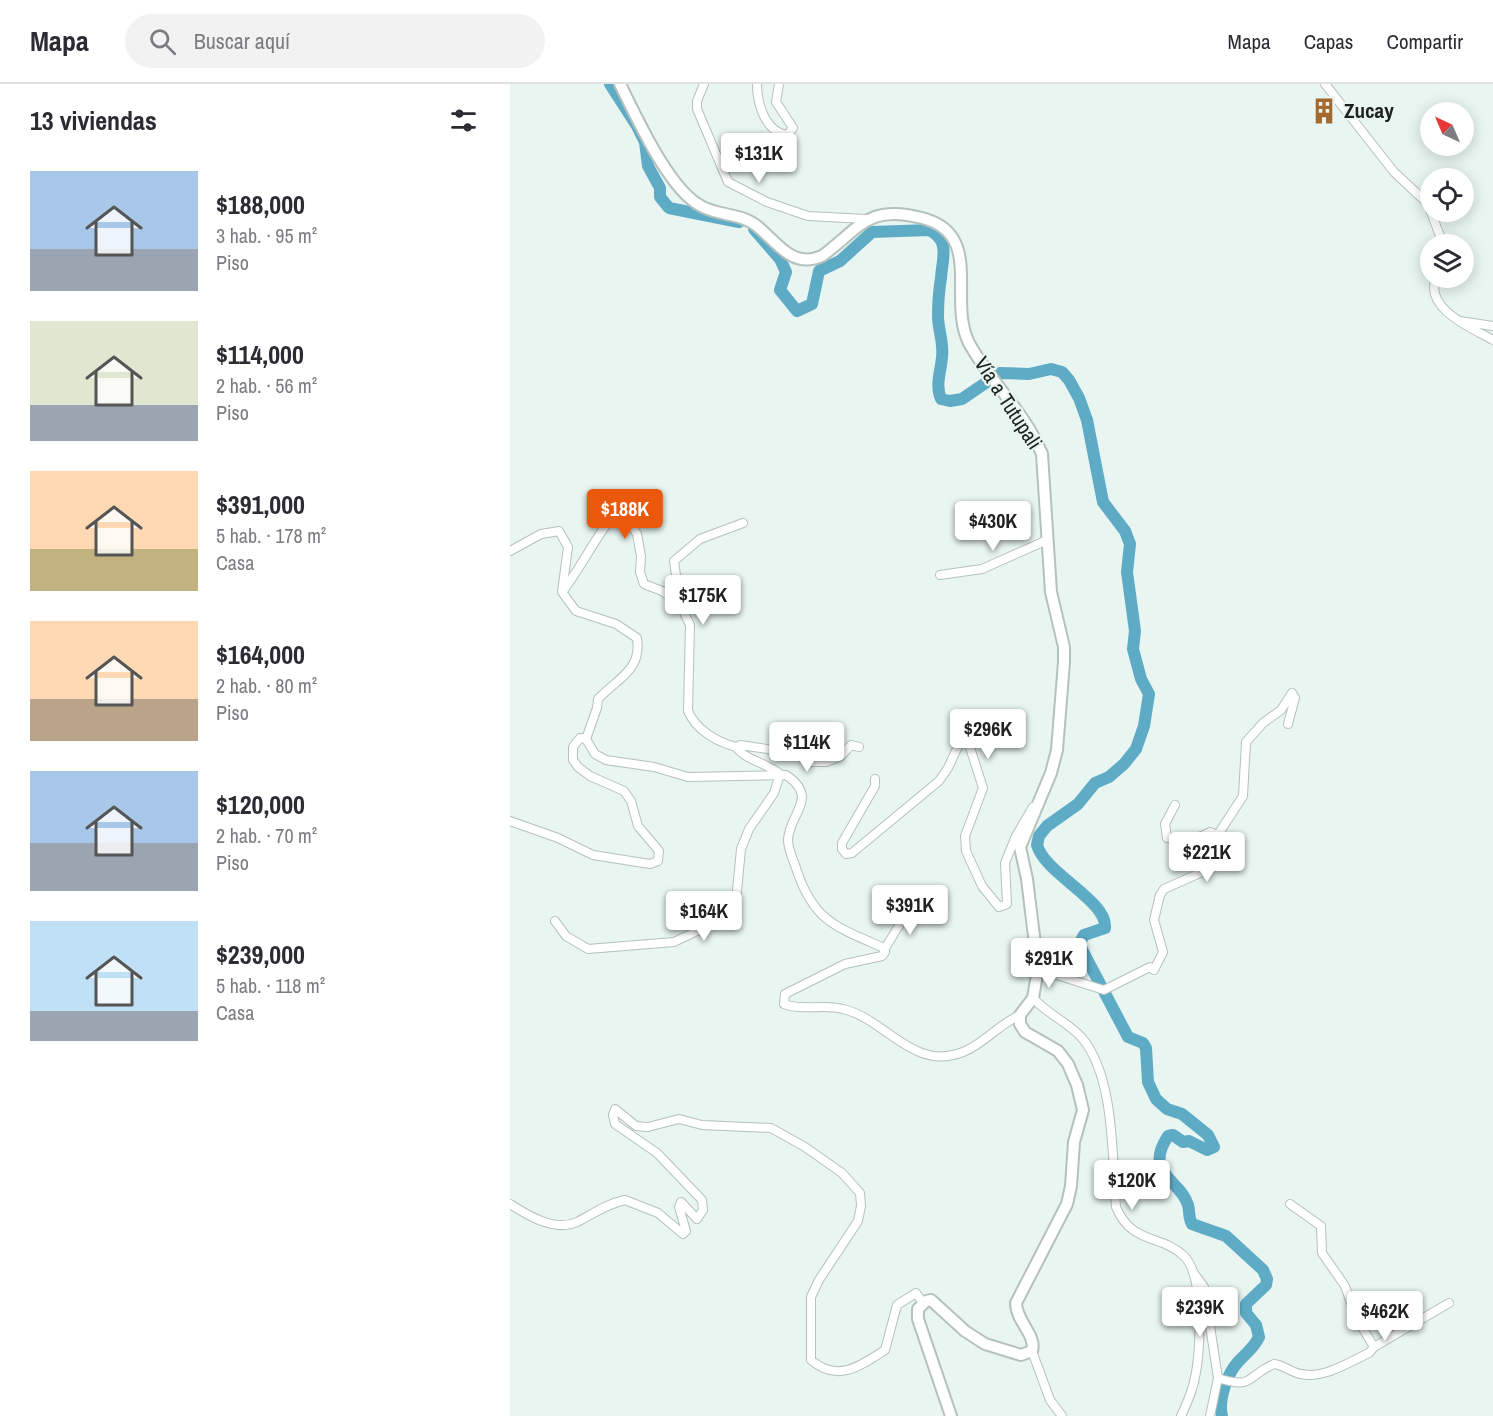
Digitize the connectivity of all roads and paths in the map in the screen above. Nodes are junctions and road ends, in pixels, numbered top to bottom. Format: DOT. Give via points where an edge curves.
graph roads {
  1 [pos="620,84"];
  2 [pos="704,84"];
  3 [pos="757,84"];
  4 [pos="779,84"];
  5 [pos="1326,84"];
  6 [pos="1420,196"];
  7 [pos="867,219"];
  8 [pos="1434,288"];
  9 [pos="1458,321"];
  10 [pos="1493,326"];
  11 [pos="1493,340"];
  12 [pos="743,523"];
  13 [pos="1046,541"];
  14 [pos="510,551"];
  15 [pos="940,575"];
  16 [pos="562,592"];
  17 [pos="680,604"];
  18 [pos="1288,724"];
  19 [pos="586,739"];
  20 [pos="736,747"];
  21 [pos="859,747"];
  22 [pos="780,774"];
  23 [pos="874,779"];
  24 [pos="1040,800"];
  25 [pos="1175,805"];
  26 [pos="510,822"];
  27 [pos="1217,846"];
  28 [pos="935,914"];
  29 [pos="555,921"];
  30 [pos="884,950"];
  31 [pos="1038,969"];
  32 [pos="1033,998"];
  33 [pos="1020,1016"];
  34 [pos="510,1204"];
  35 [pos="1290,1204"];
  36 [pos="1192,1271"];
  37 [pos="922,1303"];
  38 [pos="1449,1304"];
  39 [pos="1374,1347"];
  40 [pos="1032,1351"];
  41 [pos="1220,1378"];
  42 [pos="951,1416"];
  43 [pos="1062,1416"];
  44 [pos="1181,1416"];
  45 [pos="1210,1416"];
  1 -- 7 [label="street, Vía a Tutupali" via="659,156 687,196 709,210 750,222 796,258 812,261 822,256"];
  2 -- 7 [label="street" via="697,109 728,182 767,202 808,216"];
  3 -- 4 [label="street" via="764,116 776,131 787,135 793,128 776,102"];
  5 -- 6 [label="street" via="1394,172"];
  7 -- 13 [label="street, Vía a Tutupali" via="888,213 907,214 940,224 954,238 966,333 1033,434 1042,454"];
  8 -- 9 [label="street" via="1446,310"];
  9 -- 10 [label="street"];
  9 -- 11 [label="street"];
  12 -- 17 [label="street" via="700,539 674,561"];
  13 -- 15 [label="street" via="982,569"];
  13 -- 24 [label="street, Vía a Tutupali" via="1064,662 1057,750"];
  14 -- 16 [label="street" via="541,534 559,531 568,547"];
  16 -- 17 [label="street" via="610,518 619,507 628,507 629,522 637,534 644,584"];
  16 -- 19 [label="street" via="576,611 616,624 636,638 639,653 631,670 598,699"];
  17 -- 20 [label="street" via="690,625 688,711 692,721 710,736"];
  18 -- 27 [label="street" via="1295,698 1292,693 1281,710 1245,742 1243,796 1219,833"];
  19 -- 22 [label="street" via="595,754 606,760 688,777"];
  19 -- 26 [label="street" via="576,742 573,760 583,772 613,784 628,796 638,826 660,853 658,861 650,864 593,855"];
  20 -- 21 [label="street" via="794,753 812,762 841,756 851,745"];
  20 -- 22 [label="street" via="740,753"];
  22 -- 29 [label="street" via="774,793 749,829 741,849 736,901 729,916 674,942 588,949 566,936"];
  22 -- 30 [label="street" via="795,781 802,795 788,839 809,901 832,922"];
  23 -- 24 [label="street" via="875,786 842,843 846,854 939,781 961,740 967,738 983,788 965,836 966,851 982,886 999,907 1007,904 1005,863 1016,836"];
  24 -- 31 [label="street, Vía a Tutupali" via="1020,847"];
  25 -- 27 [label="street" via="1165,824 1167,838 1193,840 1210,832"];
  27 -- 31 [label="street" via="1216,855 1204,870 1164,889 1157,901 1154,920 1163,952 1155,970 1150,967 1104,990"];
  28 -- 30 [label="street" via="918,905 911,906"];
  30 -- 33 [label="street" via="882,956 845,964 785,994 783,1002 844,1009 912,1050 940,1056 969,1050 1008,1020"];
  31 -- 32 [label="street, Vía a Tutupali"];
  32 -- 33 [label="street, Vía a Tutupali"];
  32 -- 36 [label="street" via="1076,1032 1101,1073 1120,1216 1130,1229 1185,1257"];
  33 -- 40 [label="street" via="1025,1032 1049,1045 1068,1064 1083,1103 1067,1204 1016,1302 1018,1317 1032,1340"];
  34 -- 37 [label="street" via="545,1223 574,1223 625,1200 658,1213 683,1234 686,1231 681,1203 697,1219 703,1210 702,1200 657,1153 615,1124 615,1109 636,1126 679,1119 702,1125 771,1128 842,1173 860,1193 858,1221 811,1297 811,1360 832,1372 858,1368 885,1350 897,1305 916,1293"];
  35 -- 39 [label="street" via="1321,1226 1322,1253 1345,1286 1356,1317"];
  36 -- 41 [label="street" via="1204,1287"];
  36 -- 44 [label="street" via="1199,1314 1196,1376"];
  37 -- 40 [label="street" via="928,1300 938,1304 965,1331 985,1344 1021,1354"];
  37 -- 42 [label="street" via="918,1318"];
  38 -- 39 [label="street"];
  39 -- 41 [label="street" via="1369,1353 1326,1372 1299,1374 1274,1364 1247,1382 1234,1384"];
  40 -- 43 [label="street" via="1050,1400"];
  41 -- 45 [label="street"];
}
